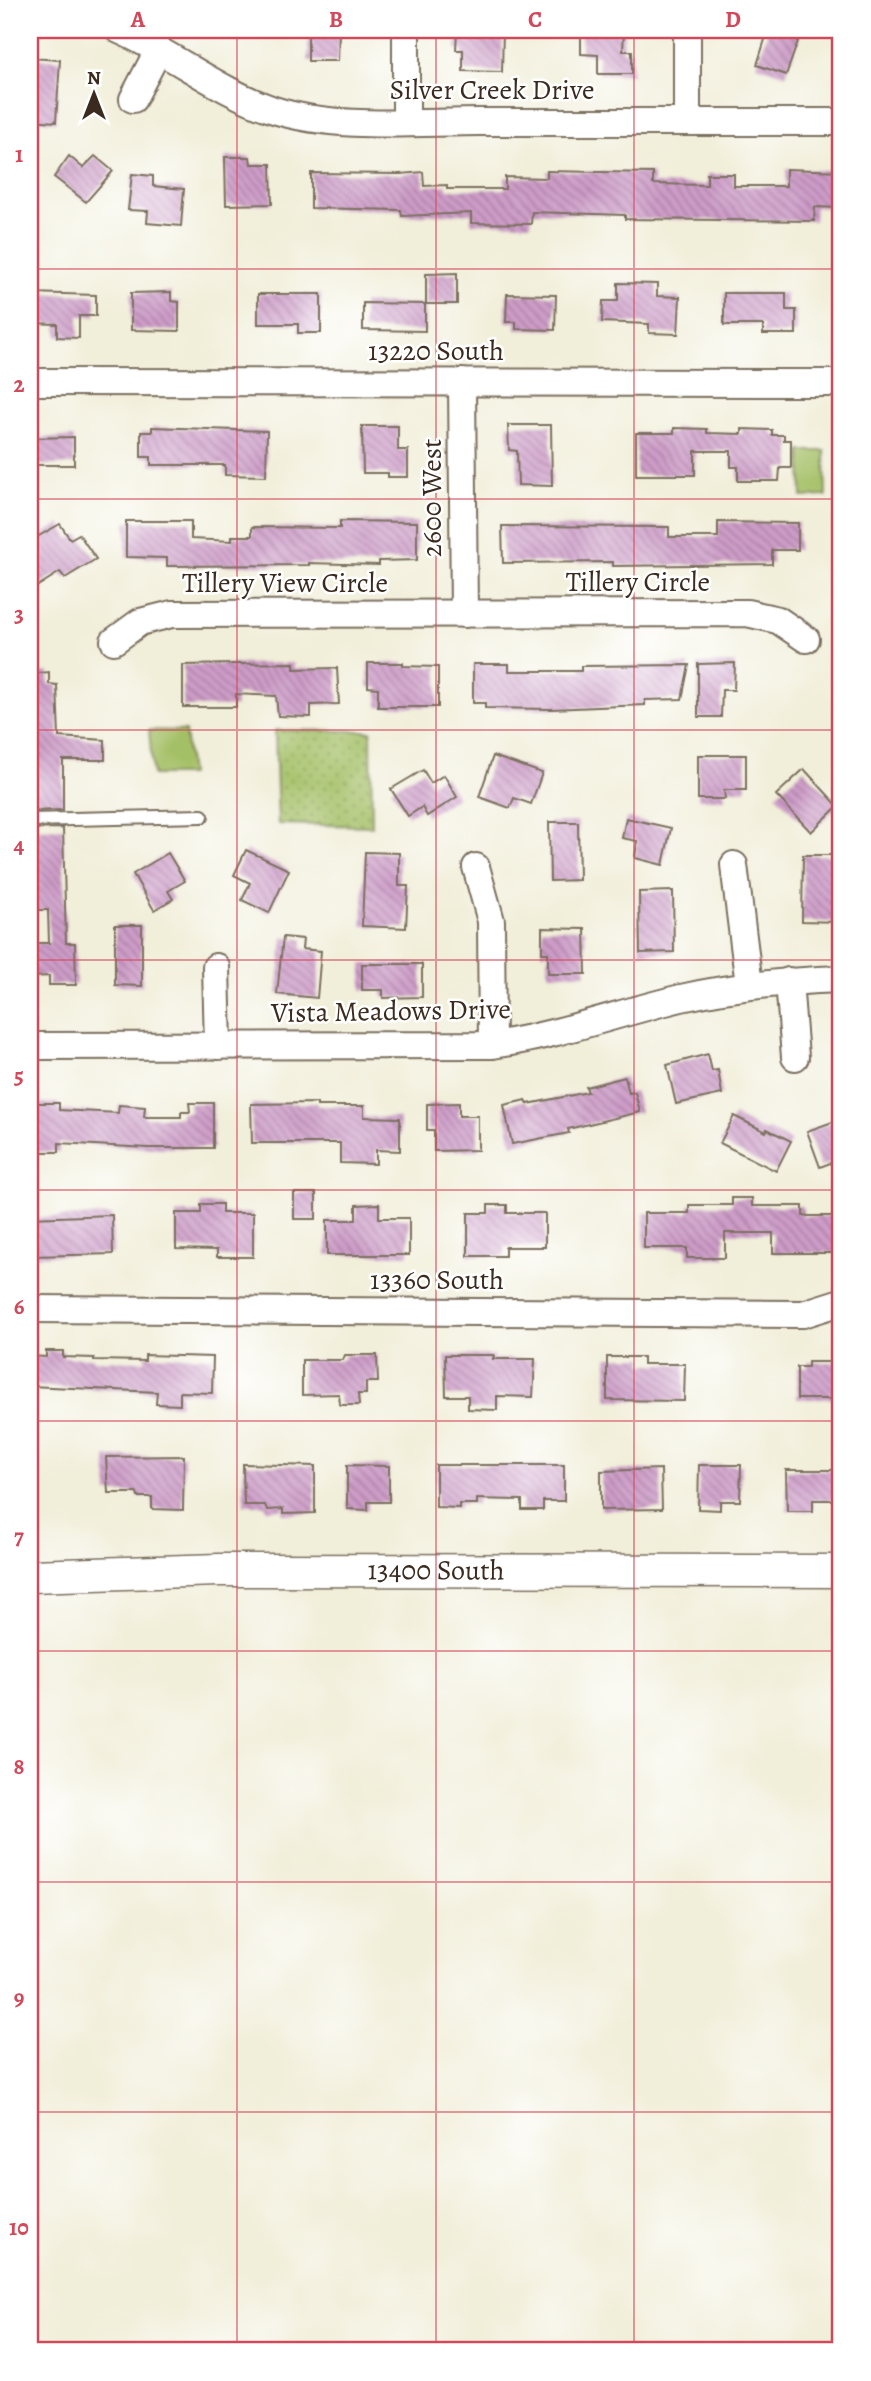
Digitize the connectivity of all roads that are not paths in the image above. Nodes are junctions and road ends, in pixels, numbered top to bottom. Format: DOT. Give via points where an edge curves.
graph roads {
  1 [pos="119,30"];
  2 [pos="406,30"];
  3 [pos="687,30"];
  4 [pos="159,49"];
  5 [pos="133,99"];
  6 [pos="687,121"];
  7 [pos="841,121"];
  8 [pos="406,122"];
  9 [pos="30,382"];
  10 [pos="462,382"];
  11 [pos="841,383"];
  12 [pos="464,614"];
  13 [pos="806,639"];
  14 [pos="114,641"];
  15 [pos="202,816"];
  16 [pos="30,820"];
  17 [pos="734,865"];
  18 [pos="476,867"];
  19 [pos="216,967"];
  20 [pos="841,979"];
  21 [pos="789,981"];
  22 [pos="749,985"];
  23 [pos="30,1045"];
  24 [pos="492,1045"];
  25 [pos="218,1046"];
  26 [pos="795,1057"];
  27 [pos="841,1302"];
  28 [pos="30,1309"];
  29 [pos="841,1571"];
  30 [pos="30,1576"];
  1 -- 4 [label="street, Silver Creek Drive"];
  2 -- 8 [label="street"];
  3 -- 6 [label="street"];
  4 -- 5 [label="street"];
  4 -- 8 [label="street, Silver Creek Drive" via="232,92 275,110 320,120"];
  6 -- 7 [label="street, Silver Creek Drive"];
  6 -- 8 [label="street, Silver Creek Drive"];
  9 -- 10 [label="street, 13220 South"];
  10 -- 11 [label="street, 13220 South"];
  10 -- 12 [label="street, 2600 West"];
  12 -- 13 [label="street, Tillery Circle" via="747,613 778,621"];
  12 -- 14 [label="street, Tillery View Circle" via="172,614 140,622"];
  15 -- 16 [label="lane"];
  17 -- 22 [label="street"];
  18 -- 24 [label="street" via="491,921"];
  19 -- 25 [label="street"];
  20 -- 21 [label="street, Vista Meadows Drive"];
  21 -- 22 [label="street, Vista Meadows Drive"];
  21 -- 26 [label="street"];
  22 -- 24 [label="street, Vista Meadows Drive"];
  23 -- 25 [label="street, Vista Meadows Drive"];
  24 -- 25 [label="street, Vista Meadows Drive"];
  27 -- 28 [label="street, 13360 South" via="803,1314"];
  29 -- 30 [label="street, 13400 South" via="219,1570"];
}
